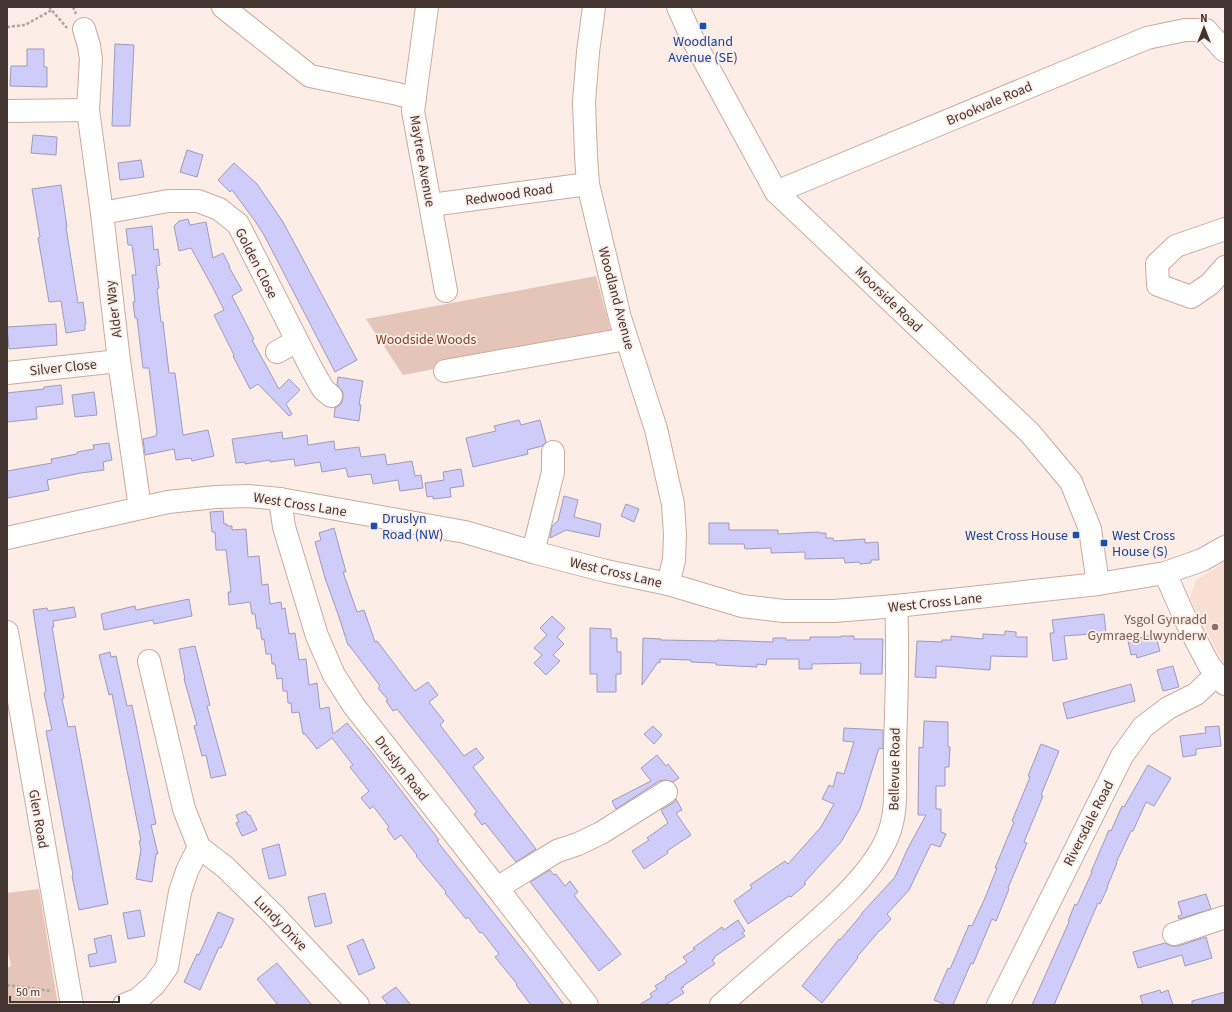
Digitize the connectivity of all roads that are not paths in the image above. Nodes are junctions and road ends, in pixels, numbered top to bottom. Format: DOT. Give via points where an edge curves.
graph roads {
  1 [pos="223,7"];
  2 [pos="427,7"];
  3 [pos="594,7"];
  4 [pos="678,7"];
  5 [pos="84,29"];
  6 [pos="1225,51"];
  7 [pos="414,99"];
  8 [pos="88,110"];
  9 [pos="7,112"];
  10 [pos="588,184"];
  11 [pos="776,192"];
  12 [pos="430,205"];
  13 [pos="102,213"];
  14 [pos="1225,229"];
  15 [pos="1225,267"];
  16 [pos="446,291"];
  17 [pos="626,339"];
  18 [pos="297,341"];
  19 [pos="277,352"];
  20 [pos="119,361"];
  21 [pos="445,371"];
  22 [pos="7,373"];
  23 [pos="331,396"];
  24 [pos="553,452"];
  25 [pos="280,499"];
  26 [pos="140,508"];
  27 [pos="7,538"];
  28 [pos="1225,548"];
  29 [pos="534,552"];
  30 [pos="1165,573"];
  31 [pos="668,584"];
  32 [pos="1098,584"];
  33 [pos="896,606"];
  34 [pos="7,632"];
  35 [pos="149,661"];
  36 [pos="1221,679"];
  37 [pos="666,792"];
  38 [pos="199,847"];
  39 [pos="497,888"];
  40 [pos="1225,917"];
  41 [pos="1174,934"];
  42 [pos="71,999"];
  43 [pos="124,1005"];
  44 [pos="358,1005"];
  45 [pos="587,1005"];
  46 [pos="722,1005"];
  47 [pos="998,1005"];
  1 -- 7 [label="street" via="310,76"];
  2 -- 7 [label="street, Maytree Avenue"];
  3 -- 10 [label="street, Woodland Avenue" via="584,102"];
  4 -- 11 [label="street, Moorside Road" via="692,38"];
  5 -- 8 [label="street, Alder Way" via="91,59"];
  6 -- 11 [label="street, Brookvale Road" via="1206,30 1186,30 1146,38"];
  7 -- 12 [label="street, Maytree Avenue" via="413,111"];
  8 -- 9 [label="street"];
  8 -- 13 [label="street, Alder Way"];
  10 -- 12 [label="street, Redwood Road"];
  10 -- 17 [label="street, Woodland Avenue"];
  11 -- 32 [label="street, Moorside Road" via="1030,433 1071,482 1090,529"];
  12 -- 16 [label="street, Maytree Avenue"];
  13 -- 18 [label="street, Golden Close" via="168,202 198,202 219,209 238,224"];
  13 -- 20 [label="street, Alder Way"];
  14 -- 15 [label="street" via="1176,246 1157,264 1158,285 1191,297 1210,284"];
  17 -- 21 [label="street"];
  17 -- 31 [label="street, Woodland Avenue" via="656,430 673,504 674,560"];
  18 -- 19 [label="street"];
  18 -- 23 [label="street, Golden Close" via="323,390"];
  20 -- 22 [label="street, Silver Close"];
  20 -- 26 [label="street, Alder Way"];
  24 -- 29 [label="street" via="553,472"];
  25 -- 26 [label="street, West Cross Lane" via="216,497"];
  25 -- 29 [label="street, West Cross Lane" via="465,532"];
  25 -- 39 [label="street, Druslyn Road" via="284,527 317,636 334,675 354,706"];
  26 -- 27 [label="street, West Cross Lane"];
  28 -- 30 [label="street, West Cross Lane" via="1202,560"];
  29 -- 31 [label="street, West Cross Lane"];
  30 -- 32 [label="street, West Cross Lane"];
  30 -- 36 [label="street" via="1209,665"];
  31 -- 33 [label="street, West Cross Lane" via="742,606 784,611 834,611"];
  32 -- 33 [label="street, West Cross Lane"];
  33 -- 46 [label="street, Bellevue Road" via="898,633 895,804 887,838 868,869 833,907"];
  34 -- 42 [label="street, Glen Road"];
  35 -- 38 [label="street" via="184,809"];
  36 -- 47 [label="street, Riversdale Road" via="1168,708 1143,727 1122,756"];
  37 -- 39 [label="street" via="601,833 557,851"];
  38 -- 43 [label="street" via="180,892 167,967 154,985 138,999"];
  38 -- 44 [label="street, Lundy Drive" via="225,867 272,913"];
  39 -- 45 [label="street, Druslyn Road"];
  40 -- 41 [label="street"];
}
